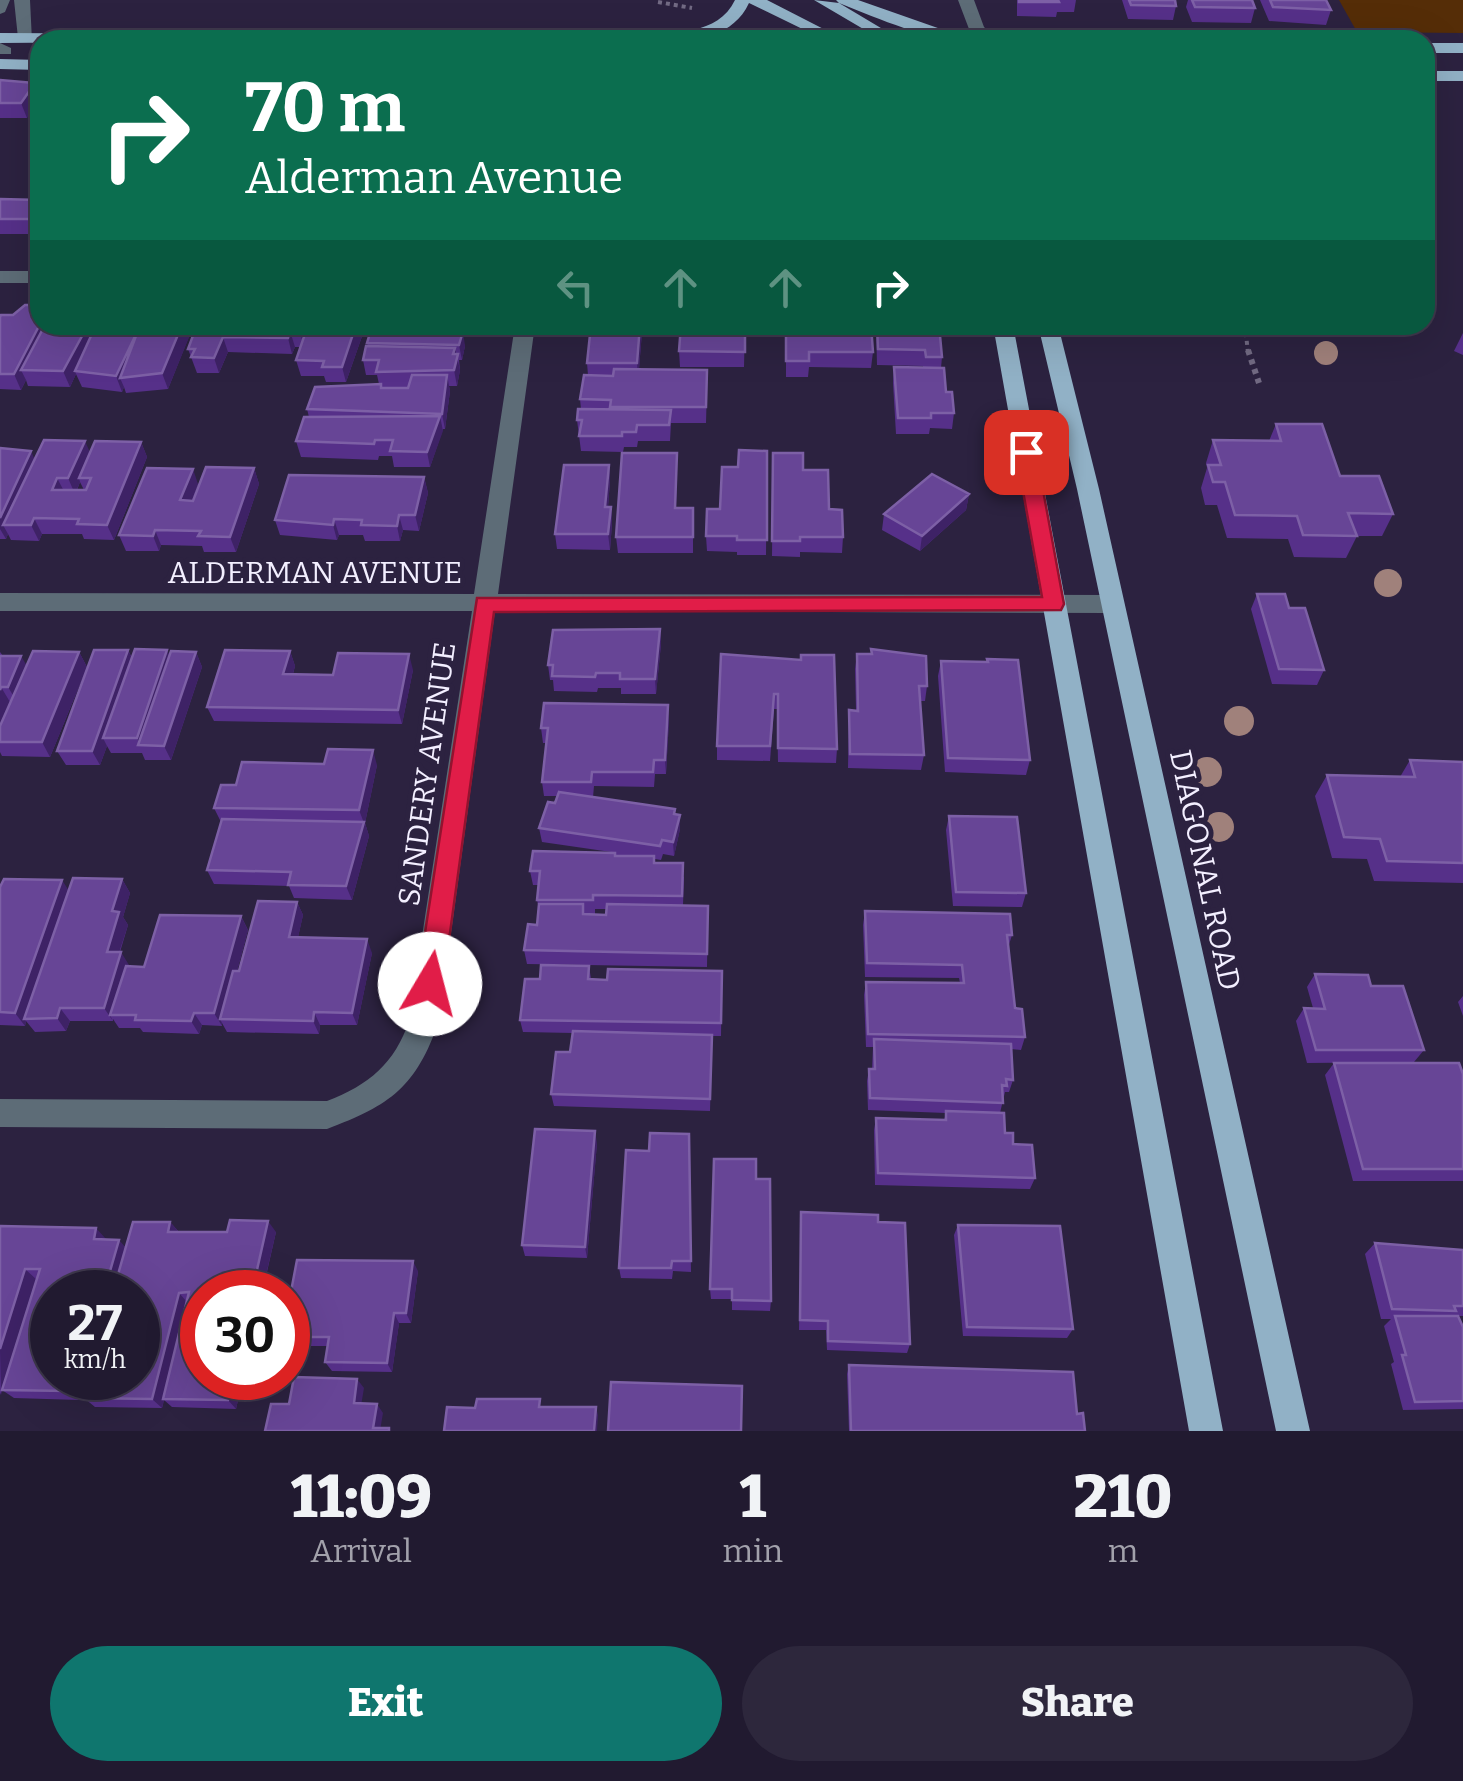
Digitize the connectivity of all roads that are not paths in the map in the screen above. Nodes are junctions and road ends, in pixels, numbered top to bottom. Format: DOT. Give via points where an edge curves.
graph roads {
  1 [pos="2,0"];
  2 [pos="22,0"];
  3 [pos="743,0"];
  4 [pos="755,0"];
  5 [pos="822,0"];
  6 [pos="844,0"];
  7 [pos="966,0"];
  8 [pos="0,9"];
  9 [pos="708,30"];
  10 [pos="816,30"];
  11 [pos="875,30"];
  12 [pos="928,30"];
  13 [pos="979,30"];
  14 [pos="26,38"];
  15 [pos="30,38"];
  16 [pos="1435,48"];
  17 [pos="1463,48"];
  18 [pos="1,50"];
  19 [pos="30,51"];
  20 [pos="30,60"];
  21 [pos="1435,76"];
  22 [pos="1463,76"];
  23 [pos="0,277"];
  24 [pos="30,277"];
  25 [pos="524,335"];
  26 [pos="1005,335"];
  27 [pos="1050,335"];
  28 [pos="0,602"];
  29 [pos="484,604"];
  30 [pos="1054,604"];
  31 [pos="1110,604"];
  32 [pos="0,1113"];
  33 [pos="1206,1431"];
  34 [pos="1293,1431"];
  1 -- 8 [label="street"];
  2 -- 14 [label="street"];
  3 -- 9 [label="main road" via="729,24"];
  4 -- 10 [label="main road"];
  5 -- 11 [label="main road"];
  6 -- 12 [label="main road"];
  7 -- 13 [label="street"];
  14 -- 15 [label="main road"];
  14 -- 18 [label="main road"];
  16 -- 17 [label="main road"];
  18 -- 19 [label="main road"];
  18 -- 20 [label="main road"];
  21 -- 22 [label="main road"];
  23 -- 24 [label="street"];
  25 -- 29 [label="street, SANDERY AVENUE"];
  26 -- 30 [label="main road"];
  27 -- 31 [label="main road, DIAGONAL ROAD"];
  28 -- 29 [label="street, ALDERMAN AVENUE"];
  29 -- 30 [label="street, ALDERMAN AVENUE"];
  29 -- 32 [label="street, SANDERY AVENUE" via="424,1021 415,1052 392,1084 327,1115"];
  30 -- 31 [label="street, ALDERMAN AVENUE"];
  30 -- 33 [label="main road"];
  31 -- 34 [label="main road, DIAGONAL ROAD"];
}
